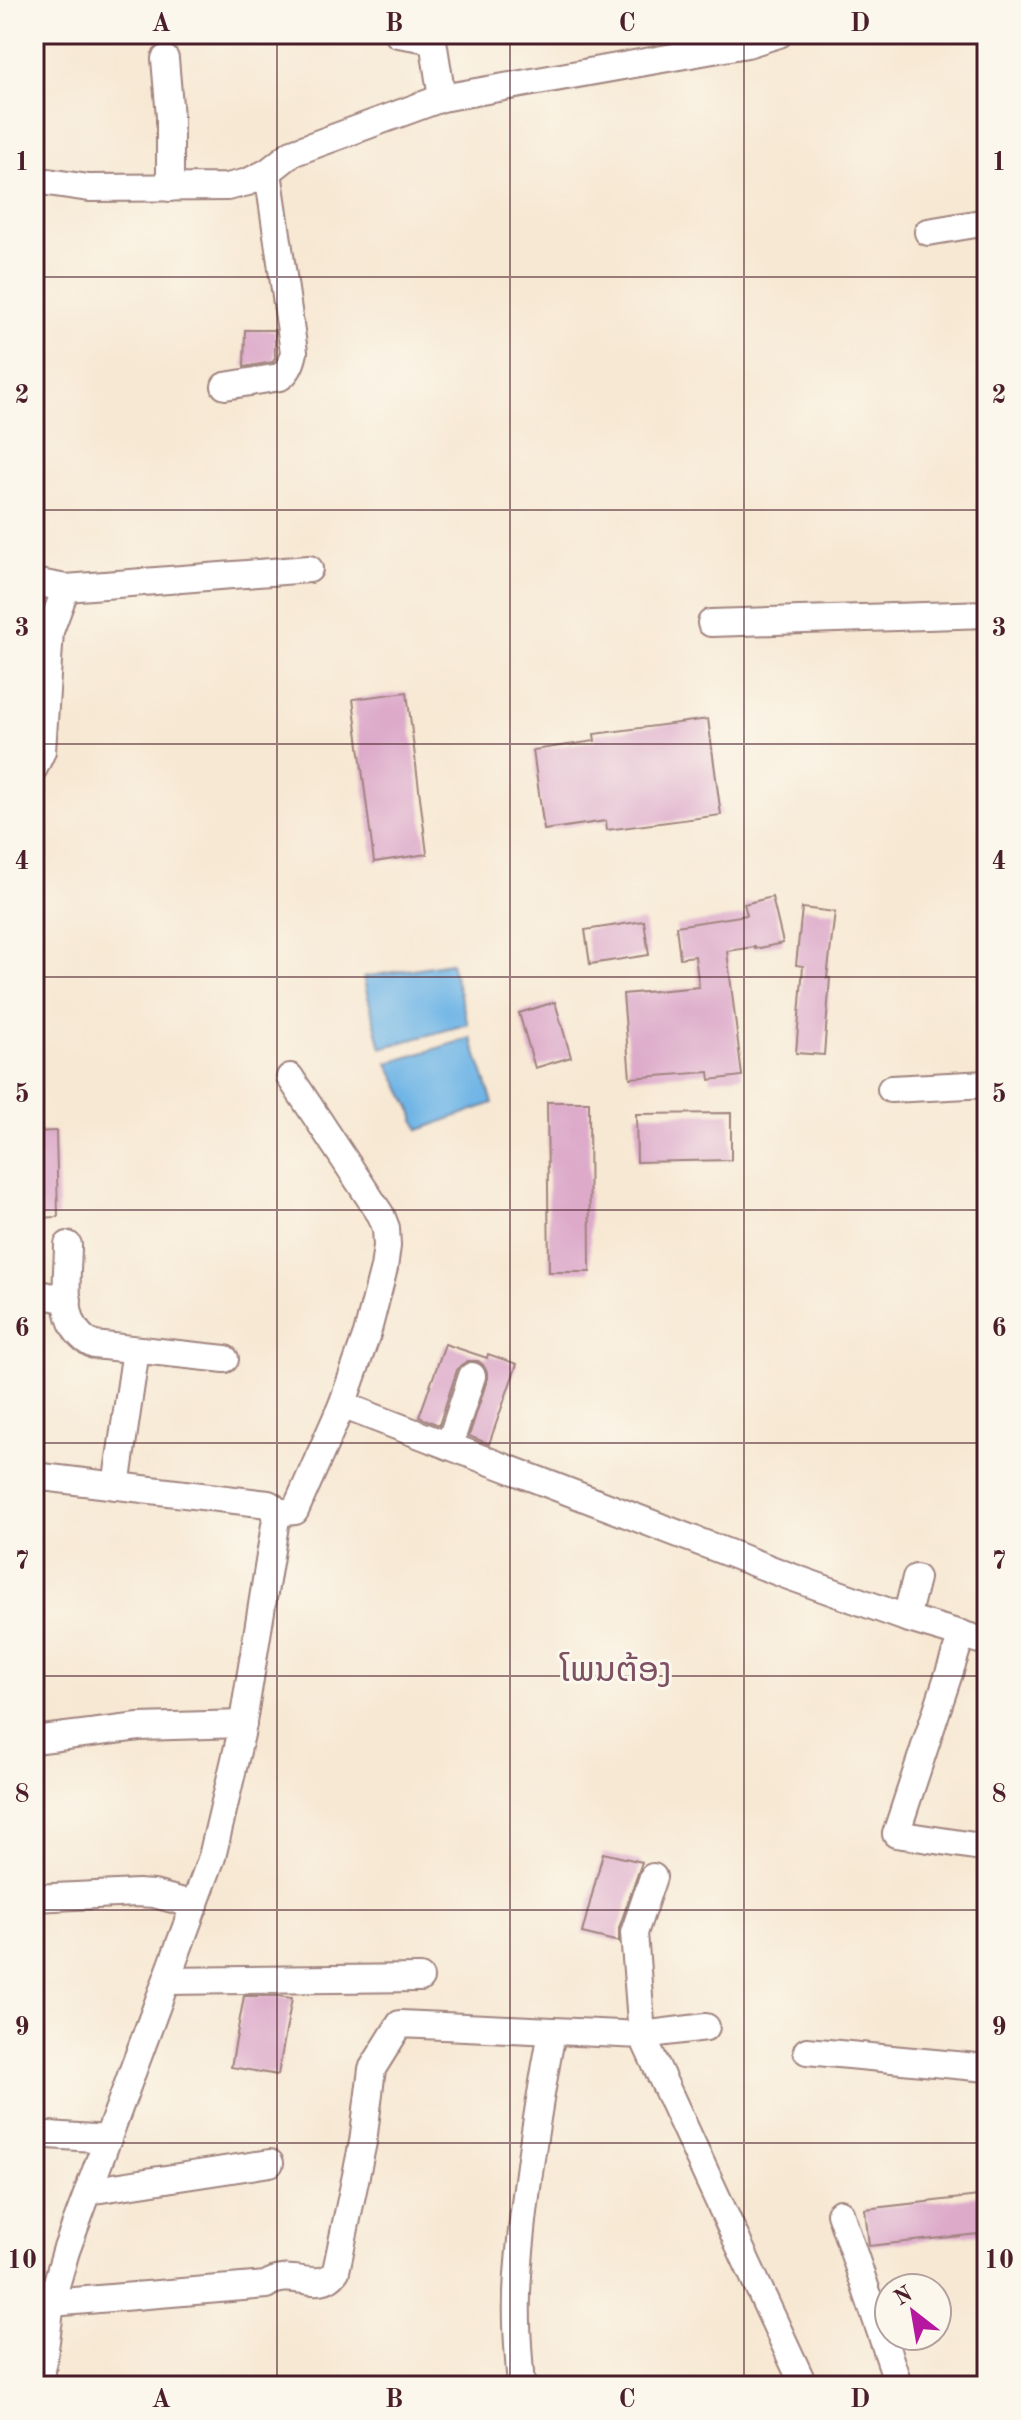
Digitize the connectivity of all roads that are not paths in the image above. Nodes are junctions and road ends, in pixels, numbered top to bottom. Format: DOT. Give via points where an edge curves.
graph roads {
  1 [pos="398,34"];
  2 [pos="779,34"];
  3 [pos="432,37"];
  4 [pos="165,59"];
  5 [pos="442,98"];
  6 [pos="268,172"];
  7 [pos="34,180"];
  8 [pos="170,188"];
  9 [pos="987,222"];
  10 [pos="928,232"];
  11 [pos="225,386"];
  12 [pos="309,569"];
  13 [pos="34,582"];
  14 [pos="66,588"];
  15 [pos="987,614"];
  16 [pos="711,623"];
  17 [pos="34,768"];
  18 [pos="290,1077"];
  19 [pos="987,1084"];
  20 [pos="891,1089"];
  21 [pos="68,1245"];
  22 [pos="34,1293"];
  23 [pos="68,1300"];
  24 [pos="136,1350"];
  25 [pos="225,1359"];
  26 [pos="472,1376"];
  27 [pos="342,1405"];
  28 [pos="449,1446"];
  29 [pos="34,1476"];
  30 [pos="116,1486"];
  31 [pos="275,1513"];
  32 [pos="916,1578"];
  33 [pos="906,1618"];
  34 [pos="962,1634"];
  35 [pos="987,1642"];
  36 [pos="243,1724"];
  37 [pos="34,1740"];
  38 [pos="987,1848"];
  39 [pos="653,1877"];
  40 [pos="34,1898"];
  41 [pos="195,1905"];
  42 [pos="420,1978"];
  43 [pos="167,1981"];
  44 [pos="706,2027"];
  45 [pos="552,2032"];
  46 [pos="642,2035"];
  47 [pos="807,2051"];
  48 [pos="987,2068"];
  49 [pos="34,2134"];
  50 [pos="108,2139"];
  51 [pos="270,2163"];
  52 [pos="88,2191"];
  53 [pos="840,2213"];
  54 [pos="51,2303"];
  55 [pos="40,2386"];
  56 [pos="521,2386"];
  57 [pos="804,2386"];
  58 [pos="899,2386"];
  1 -- 3 [label="street"];
  2 -- 5 [label="street"];
  3 -- 5 [label="street"];
  4 -- 8 [label="street"];
  5 -- 6 [label="street" via="292,153"];
  6 -- 8 [label="street" via="227,187"];
  6 -- 11 [label="street" via="292,362 280,377"];
  7 -- 8 [label="street" via="89,188"];
  9 -- 10 [label="street"];
  12 -- 14 [label="street"];
  13 -- 14 [label="street"];
  14 -- 17 [label="street" via="50,631 42,751"];
  15 -- 16 [label="street"];
  18 -- 27 [label="street" via="386,1228 384,1268"];
  19 -- 20 [label="street"];
  21 -- 23 [label="street"];
  22 -- 23 [label="street"];
  23 -- 24 [label="street" via="68,1316 84,1340"];
  24 -- 25 [label="street"];
  24 -- 30 [label="street"];
  26 -- 28 [label="street"];
  27 -- 28 [label="street"];
  27 -- 31 [label="street" via="295,1511"];
  28 -- 33 [label="street"];
  29 -- 30 [label="street"];
  30 -- 31 [label="street" via="268,1504"];
  31 -- 36 [label="street"];
  32 -- 33 [label="street"];
  33 -- 34 [label="street"];
  34 -- 35 [label="street"];
  34 -- 38 [label="street" via="896,1834"];
  36 -- 37 [label="street" via="139,1727"];
  36 -- 41 [label="street" via="212,1857"];
  39 -- 46 [label="street" via="634,1933"];
  40 -- 41 [label="street" via="154,1894"];
  41 -- 43 [label="street"];
  42 -- 43 [label="street"];
  43 -- 50 [label="street"];
  44 -- 46 [label="street"];
  45 -- 46 [label="street"];
  45 -- 54 [label="street" via="400,2024 372,2069 336,2271 323,2282 280,2277 266,2285"];
  45 -- 56 [label="street" via="517,2277"];
  46 -- 57 [label="street"];
  47 -- 48 [label="street"];
  49 -- 50 [label="street"];
  50 -- 52 [label="street"];
  51 -- 52 [label="street"];
  52 -- 54 [label="street"];
  53 -- 58 [label="street"];
  54 -- 55 [label="street"];
}
